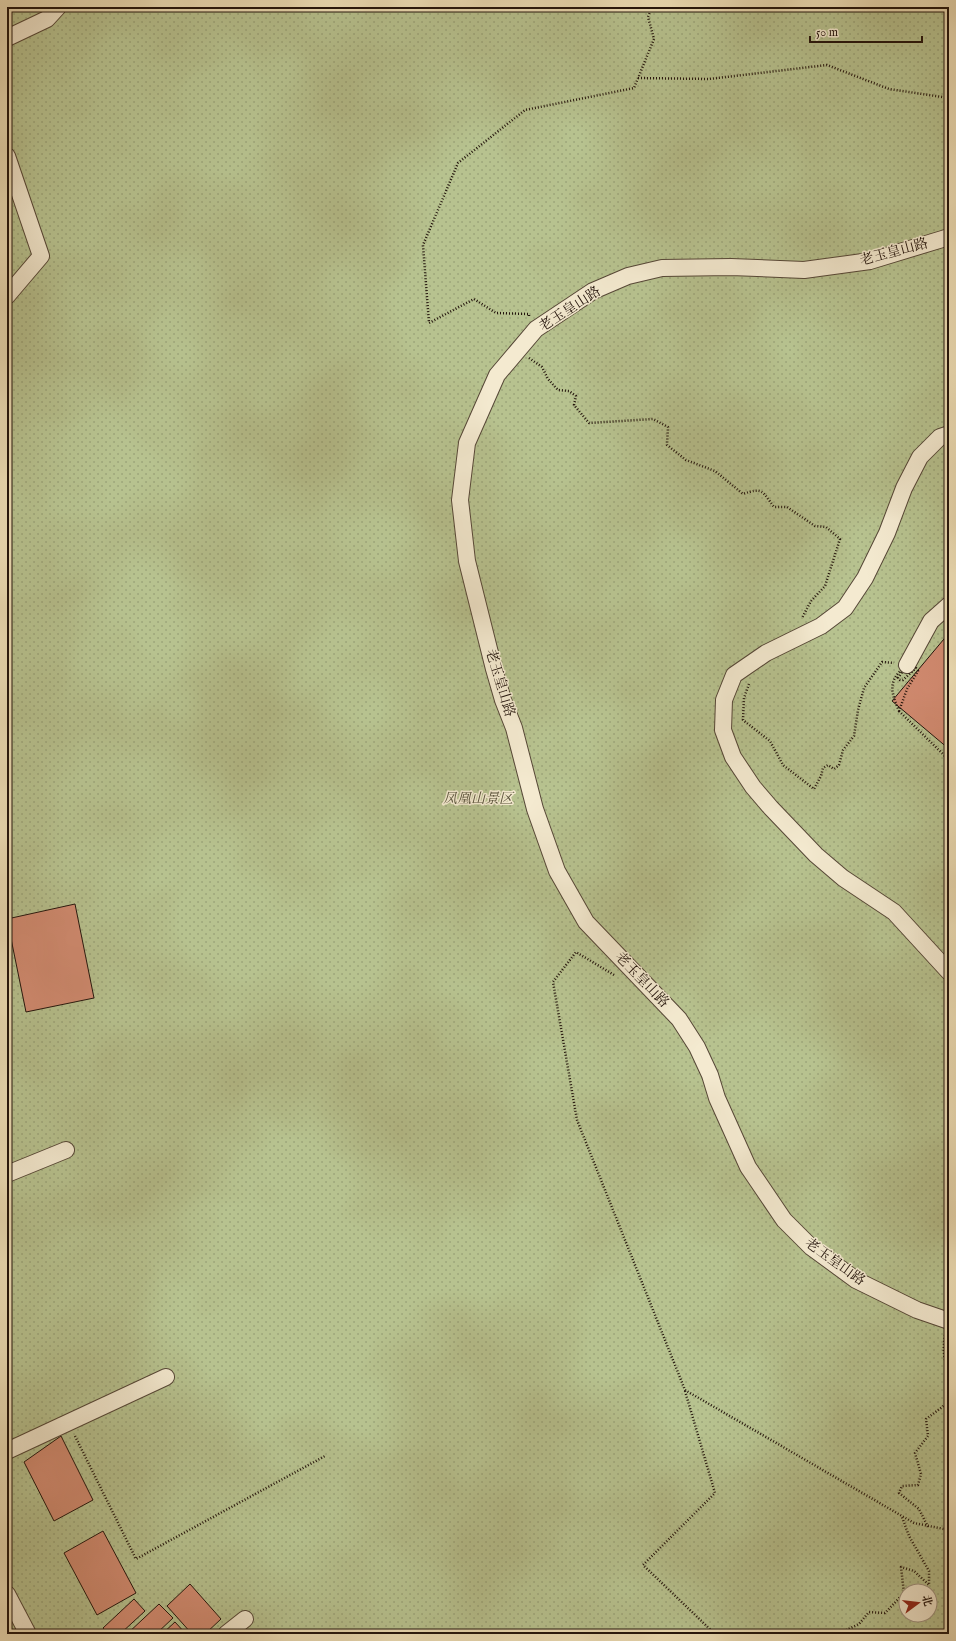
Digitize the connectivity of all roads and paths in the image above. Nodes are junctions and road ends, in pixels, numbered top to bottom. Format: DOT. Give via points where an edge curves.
graph roads {
  1 [pos="58,7"];
  2 [pos="652,7"];
  3 [pos="7,38"];
  4 [pos="638,78"];
  5 [pos="949,98"];
  6 [pos="7,156"];
  7 [pos="949,237"];
  8 [pos="7,296"];
  9 [pos="536,329"];
  10 [pos="526,356"];
  11 [pos="949,434"];
  12 [pos="949,605"];
  13 [pos="797,636"];
  14 [pos="902,664"];
  15 [pos="750,682"];
  16 [pos="899,711"];
  17 [pos="949,760"];
  18 [pos="949,972"];
  19 [pos="617,977"];
  20 [pos="66,1150"];
  21 [pos="7,1174"];
  22 [pos="947,1326"];
  23 [pos="949,1370"];
  24 [pos="166,1377"];
  25 [pos="685,1390"];
  26 [pos="949,1402"];
  27 [pos="68,1423"];
  28 [pos="7,1451"];
  29 [pos="325,1456"];
  30 [pos="902,1516"];
  31 [pos="928,1527"];
  32 [pos="949,1530"];
  33 [pos="7,1594"];
  34 [pos="245,1619"];
  35 [pos="28,1634"];
  36 [pos="226,1634"];
  37 [pos="715,1634"];
  38 [pos="838,1634"];
  1 -- 3 [label="street" via="47,19"];
  2 -- 4 [label="path" via="648,17 654,39"];
  4 -- 5 [label="path" via="709,79 827,65 889,89"];
  4 -- 9 [label="path" via="634,88 525,110 458,164 423,244 428,322 474,299 496,313 529,314"];
  6 -- 8 [label="street" via="41,256"];
  7 -- 9 [label="street, 老玉皇山路" via="870,261 804,270 662,268 628,276 593,291"];
  9 -- 22 [label="street, 老玉皇山路" via="496,375 479,412 467,443 460,500 467,561 494,669 514,728 534,809 557,871 586,922 679,1019 710,1075 717,1098 748,1167 784,1220 811,1247 856,1280"];
  10 -- 13 [label="path" via="542,367 558,390 569,391 576,396 574,405 589,423 653,420 668,427 667,445 686,460 715,471 743,494 757,489 762,491 774,507 787,507 815,526 826,527 840,539 825,586 811,601 802,618"];
  11 -- 13 [label="street" via="940,437 920,457 904,488 887,533 845,608 822,626"];
  12 -- 14 [label="street" via="932,621"];
  13 -- 18 [label="street" via="734,674 724,700 723,730 733,758 753,786 816,855 843,878 894,912"];
  14 -- 15 [label="path" via="882,662 864,688 854,736 843,750 839,765 834,769 828,765 823,768 814,789 783,765 770,741 744,720 744,698"];
  14 -- 16 [label="path" via="892,684 893,698"];
  14 -- 16 [label="path" via="898,678 900,680 916,668 918,670 907,688"];
  16 -- 17 [label="path"];
  19 -- 25 [label="path" via="576,952 553,982 577,1120"];
  20 -- 21 [label="street"];
  22 -- 23 [label="path" via="944,1346"];
  24 -- 27 [label="street"];
  25 -- 30 [label="path"];
  25 -- 37 [label="path" via="715,1492 643,1565"];
  26 -- 31 [label="path" via="926,1419 928,1436 915,1453 921,1474 918,1485 902,1486 899,1493 919,1508"];
  27 -- 28 [label="street" via="15,1445"];
  27 -- 29 [label="path" via="136,1559"];
  30 -- 31 [label="path"];
  30 -- 38 [label="path" via="909,1536 929,1571 929,1585 914,1571 901,1567 904,1593 885,1613 868,1612 859,1624"];
  31 -- 32 [label="path"];
  33 -- 35 [label="street"];
  34 -- 36 [label="street"];
}
